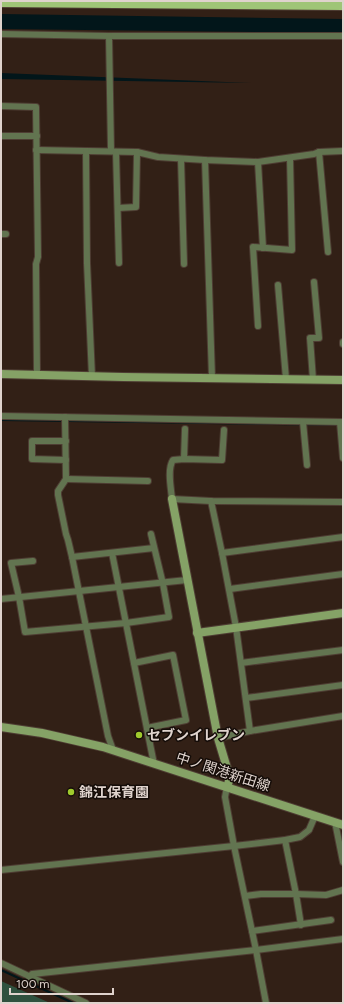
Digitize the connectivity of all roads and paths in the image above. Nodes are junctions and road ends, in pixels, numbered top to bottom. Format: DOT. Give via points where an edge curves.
graph roads {
  1 [pos="1,2"];
  2 [pos="343,5"];
  3 [pos="1,34"];
  4 [pos="109,36"];
  5 [pos="343,36"];
  6 [pos="1,106"];
  7 [pos="1,136"];
  8 [pos="37,136"];
  9 [pos="36,150"];
  10 [pos="343,151"];
  11 [pos="86,152"];
  12 [pos="113,152"];
  13 [pos="137,152"];
  14 [pos="319,152"];
  15 [pos="290,158"];
  16 [pos="181,159"];
  17 [pos="205,160"];
  18 [pos="258,162"];
  19 [pos="118,208"];
  20 [pos="263,248"];
  21 [pos="328,252"];
  22 [pos="119,263"];
  23 [pos="184,264"];
  24 [pos="314,282"];
  25 [pos="278,285"];
  26 [pos="258,326"];
  27 [pos="1,374"];
  28 [pos="37,375"];
  29 [pos="92,376"];
  30 [pos="212,378"];
  31 [pos="286,379"];
  32 [pos="313,380"];
  33 [pos="343,380"];
  34 [pos="1,416"];
  35 [pos="65,417"];
  36 [pos="303,422"];
  37 [pos="341,422"];
  38 [pos="185,429"];
  39 [pos="224,430"];
  40 [pos="66,441"];
  41 [pos="343,458"];
  42 [pos="184,459"];
  43 [pos="66,460"];
  44 [pos="307,465"];
  45 [pos="66,479"];
  46 [pos="148,481"];
  47 [pos="172,499"];
  48 [pos="211,501"];
  49 [pos="343,502"];
  50 [pos="151,534"];
  51 [pos="343,537"];
  52 [pos="154,548"];
  53 [pos="222,553"];
  54 [pos="112,554"];
  55 [pos="72,557"];
  56 [pos="33,561"];
  57 [pos="343,574"];
  58 [pos="187,580"];
  59 [pos="162,584"];
  60 [pos="119,588"];
  61 [pos="230,589"];
  62 [pos="79,591"];
  63 [pos="19,597"];
  64 [pos="1,599"];
  65 [pos="343,613"];
  66 [pos="126,622"];
  67 [pos="86,626"];
  68 [pos="236,628"];
  69 [pos="197,633"];
  70 [pos="343,650"];
  71 [pos="134,662"];
  72 [pos="241,663"];
  73 [pos="343,685"];
  74 [pos="246,698"];
  75 [pos="343,716"];
  76 [pos="1,727"];
  77 [pos="147,728"];
  78 [pos="250,731"];
  79 [pos="218,738"];
  80 [pos="113,750"];
  81 [pos="154,764"];
  82 [pos="227,788"];
  83 [pos="315,816"];
  84 [pos="339,824"];
  85 [pos="285,840"];
  86 [pos="234,846"];
  87 [pos="343,862"];
  88 [pos="1,870"];
  89 [pos="343,890"];
  90 [pos="296,894"];
  91 [pos="245,896"];
  92 [pos="331,920"];
  93 [pos="301,924"];
  94 [pos="252,931"];
  95 [pos="343,939"];
  96 [pos="256,950"];
  97 [pos="1,964"];
  98 [pos="29,976"];
  99 [pos="86,1003"];
  100 [pos="266,1003"];
  1 -- 2 [label="main road"];
  3 -- 4 [label="street"];
  4 -- 5 [label="street"];
  4 -- 12 [label="street"];
  6 -- 8 [label="street" via="36,107"];
  7 -- 8 [label="street"];
  8 -- 9 [label="street"];
  9 -- 11 [label="street"];
  9 -- 28 [label="street"];
  10 -- 14 [label="street"];
  11 -- 12 [label="street"];
  11 -- 29 [label="street"];
  12 -- 13 [label="street"];
  12 -- 19 [label="street"];
  13 -- 16 [label="street"];
  13 -- 19 [label="street" via="136,207"];
  14 -- 15 [label="street"];
  14 -- 21 [label="street"];
  15 -- 18 [label="street"];
  15 -- 20 [label="street" via="292,250"];
  16 -- 17 [label="street"];
  16 -- 23 [label="street"];
  17 -- 18 [label="street"];
  17 -- 30 [label="street"];
  18 -- 20 [label="street"];
  19 -- 22 [label="street"];
  20 -- 26 [label="street" via="253,247"];
  24 -- 32 [label="street" via="319,338 310,338"];
  25 -- 31 [label="street"];
  27 -- 28 [label="street"];
  28 -- 29 [label="street"];
  29 -- 30 [label="street"];
  30 -- 31 [label="street"];
  31 -- 32 [label="street"];
  32 -- 33 [label="street"];
  34 -- 35 [label="street"];
  35 -- 36 [label="street"];
  35 -- 40 [label="street"];
  36 -- 37 [label="street"];
  36 -- 44 [label="street"];
  37 -- 41 [label="street"];
  38 -- 42 [label="street"];
  39 -- 42 [label="street" via="222,460"];
  40 -- 43 [label="street"];
  40 -- 43 [label="street" via="32,441 32,459"];
  42 -- 47 [label="street" via="173,460 170,464"];
  43 -- 45 [label="street"];
  45 -- 46 [label="street"];
  45 -- 55 [label="street" via="58,495"];
  47 -- 48 [label="street"];
  47 -- 58 [label="street"];
  48 -- 49 [label="street"];
  48 -- 53 [label="street"];
  50 -- 52 [label="street"];
  51 -- 53 [label="street"];
  52 -- 54 [label="street"];
  52 -- 59 [label="street"];
  53 -- 61 [label="street"];
  54 -- 55 [label="street"];
  54 -- 60 [label="street"];
  55 -- 62 [label="street"];
  56 -- 63 [label="street" via="11,563"];
  57 -- 61 [label="street"];
  58 -- 59 [label="street"];
  58 -- 69 [label="street"];
  59 -- 60 [label="street"];
  59 -- 66 [label="street" via="169,617"];
  60 -- 62 [label="street"];
  60 -- 66 [label="street"];
  61 -- 68 [label="street"];
  62 -- 63 [label="street"];
  62 -- 67 [label="street"];
  63 -- 64 [label="street"];
  63 -- 67 [label="street" via="25,632"];
  65 -- 68 [label="street"];
  66 -- 67 [label="street"];
  66 -- 71 [label="street"];
  67 -- 80 [label="street"];
  68 -- 69 [label="street"];
  68 -- 72 [label="street"];
  69 -- 79 [label="street"];
  70 -- 72 [label="street"];
  71 -- 77 [label="street"];
  71 -- 77 [label="street" via="173,655 186,720"];
  72 -- 74 [label="street"];
  73 -- 74 [label="street"];
  74 -- 78 [label="street"];
  75 -- 78 [label="street"];
  76 -- 80 [label="street, 中ノ関港新田線" via="42,733"];
  77 -- 81 [label="street"];
  78 -- 79 [label="street"];
  79 -- 82 [label="street" via="230,778"];
  80 -- 81 [label="street, 中ノ関港新田線"];
  81 -- 82 [label="street, 中ノ関港新田線"];
  82 -- 83 [label="street, 中ノ関港新田線"];
  82 -- 86 [label="street" via="226,797"];
  83 -- 84 [label="street, 中ノ関港新田線"];
  83 -- 85 [label="street" via="309,830 300,837"];
  84 -- 87 [label="street"];
  85 -- 86 [label="street"];
  85 -- 90 [label="street"];
  86 -- 88 [label="street"];
  86 -- 91 [label="street"];
  89 -- 90 [label="street" via="326,895"];
  90 -- 91 [label="street"];
  90 -- 93 [label="street"];
  91 -- 94 [label="street"];
  92 -- 93 [label="street"];
  93 -- 94 [label="street"];
  94 -- 96 [label="street"];
  95 -- 96 [label="street"];
  96 -- 98 [label="street"];
  96 -- 100 [label="street"];
  97 -- 98 [label="street"];
  98 -- 99 [label="street"];
}
